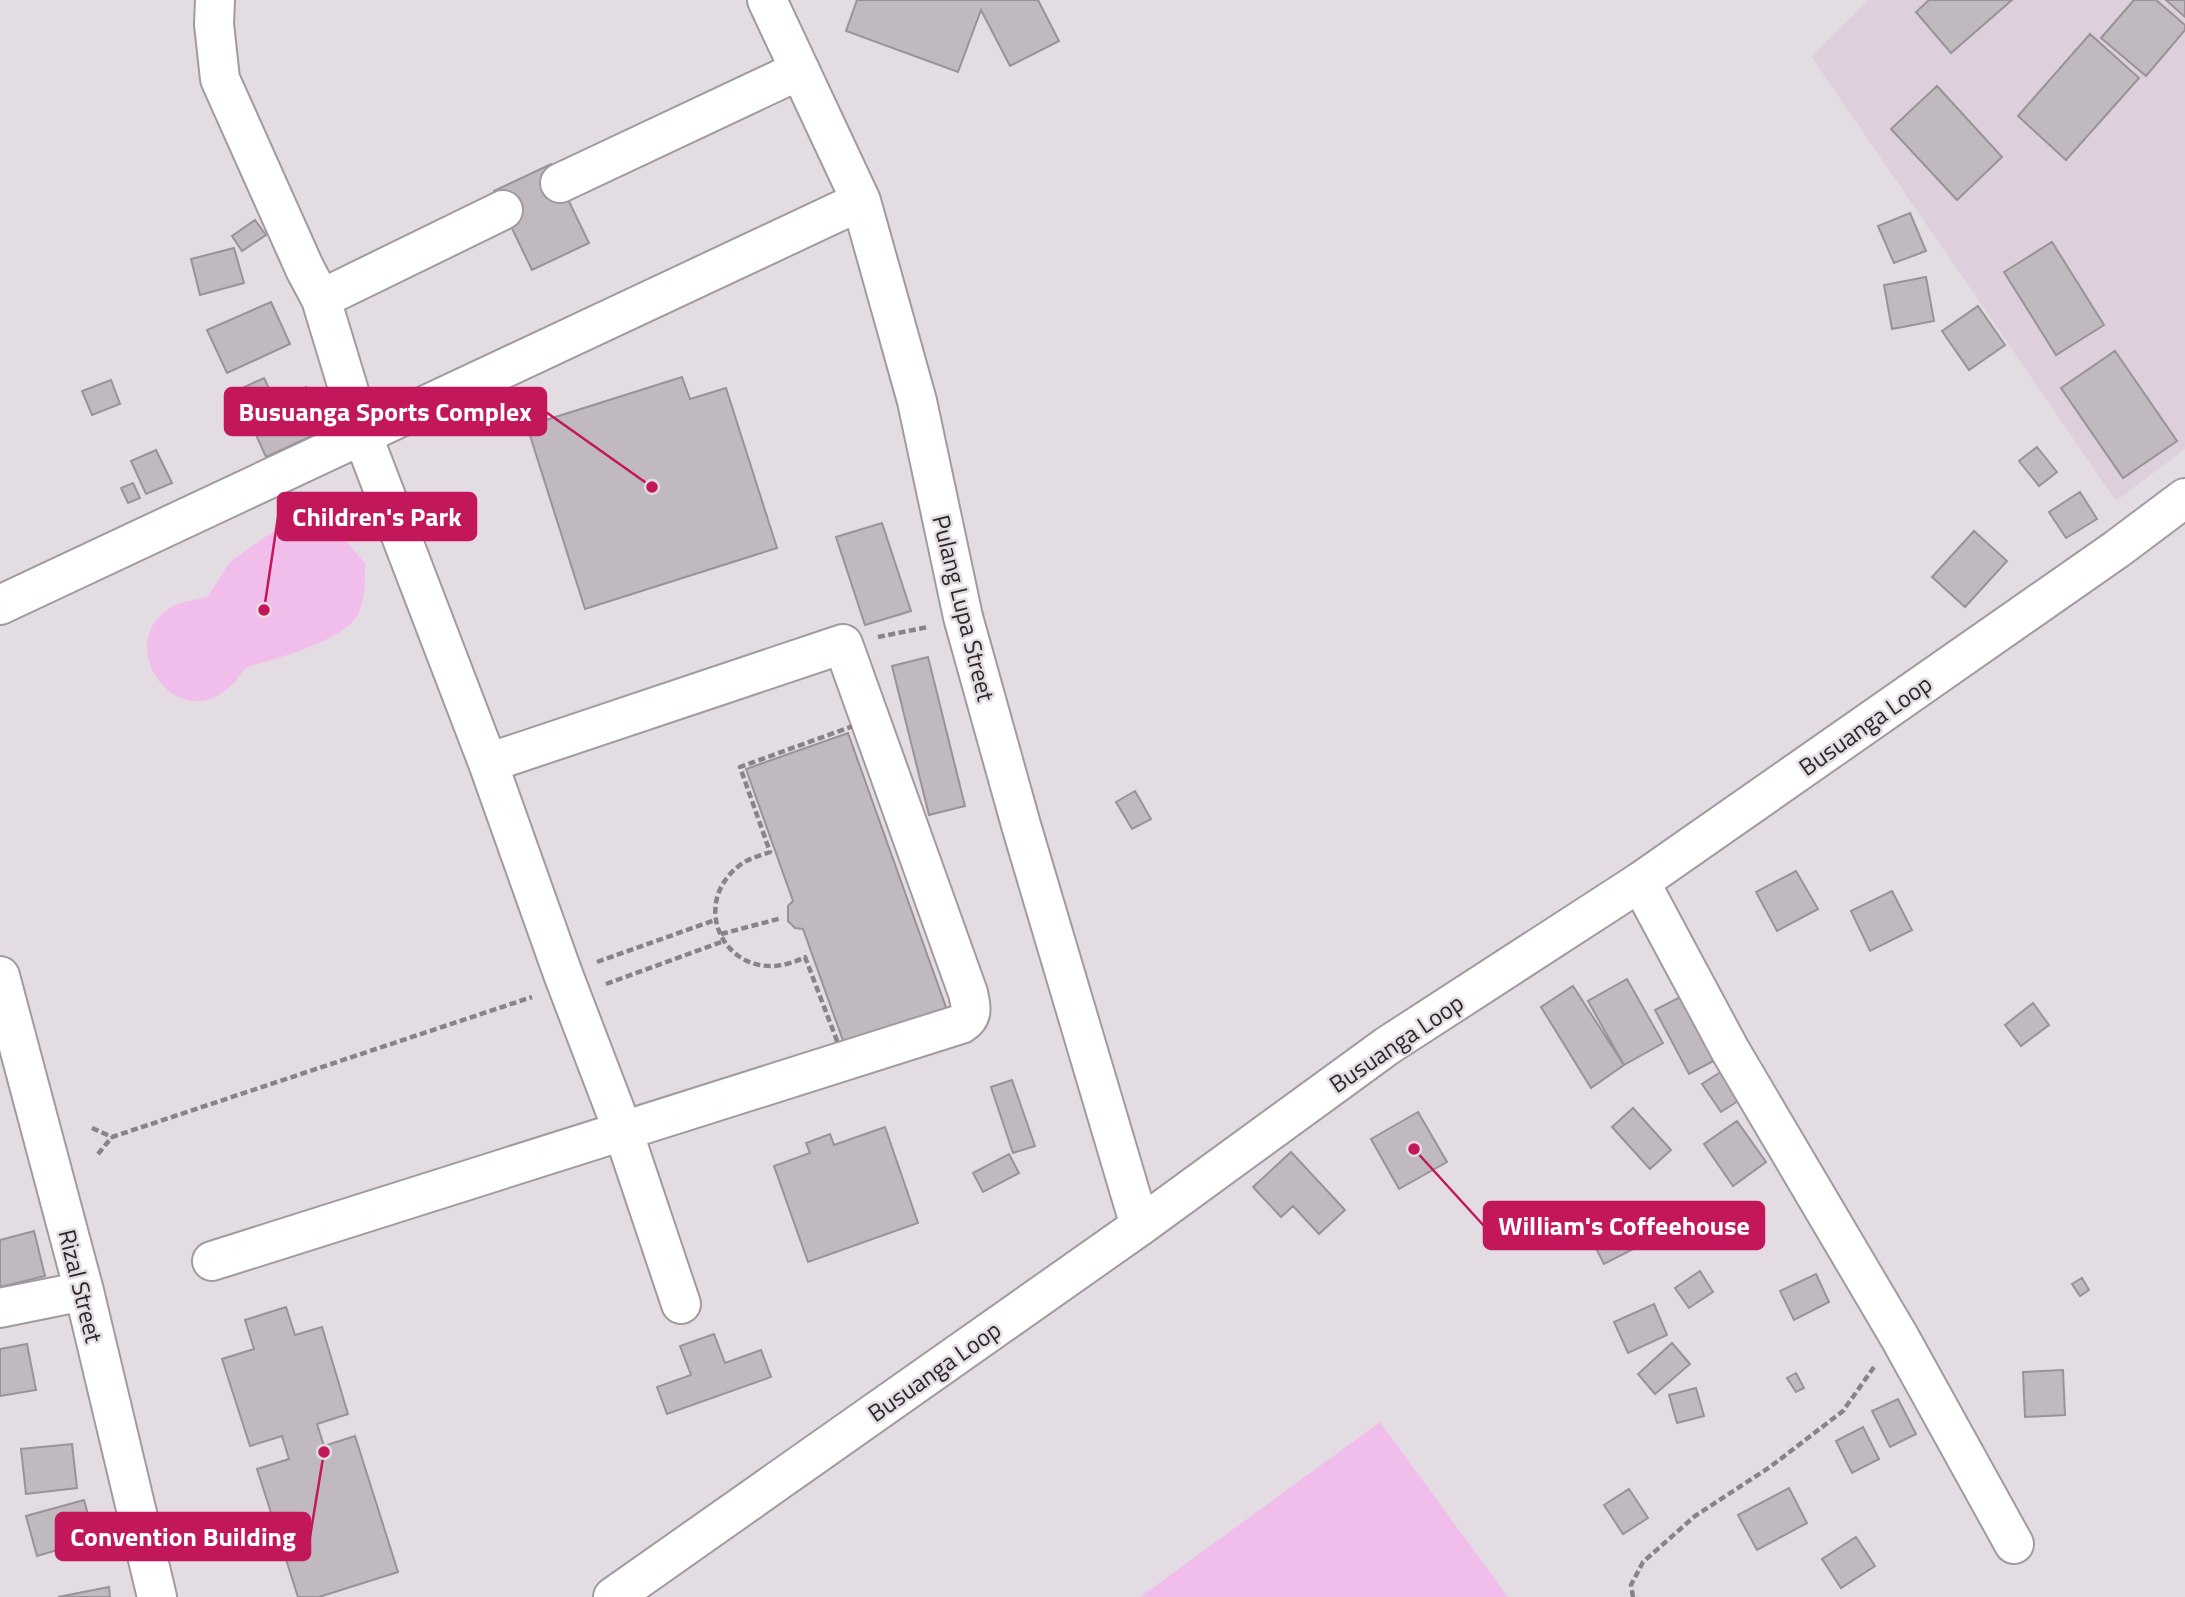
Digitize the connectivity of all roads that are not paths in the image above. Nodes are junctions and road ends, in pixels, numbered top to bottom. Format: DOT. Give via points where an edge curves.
graph roads {
  1 [pos="215,0"];
  2 [pos="767,0"];
  3 [pos="800,70"];
  4 [pos="560,183"];
  5 [pos="861,201"];
  6 [pos="503,210"];
  7 [pos="321,299"];
  8 [pos="362,435"];
  9 [pos="2185,498"];
  10 [pos="0,605"];
  11 [pos="488,763"];
  12 [pos="1640,882"];
  13 [pos="0,976"];
  14 [pos="7,1030"];
  15 [pos="623,1131"];
  16 [pos="1140,1226"];
  17 [pos="212,1261"];
  18 [pos="83,1291"];
  19 [pos="681,1304"];
  20 [pos="0,1308"];
  21 [pos="2014,1544"];
  22 [pos="158,1597"];
  23 [pos="613,1597"];
  1 -- 7 [label="street" via="220,79"];
  2 -- 3 [label="street, Pulang Lupa Street"];
  3 -- 4 [label="street"];
  3 -- 5 [label="street, Pulang Lupa Street"];
  5 -- 8 [label="street"];
  5 -- 16 [label="street, Pulang Lupa Street" via="917,401 963,617"];
  6 -- 7 [label="street"];
  7 -- 8 [label="street"];
  8 -- 10 [label="street"];
  8 -- 11 [label="street"];
  9 -- 12 [label="street, Busuanga Loop"];
  11 -- 15 [label="street"];
  11 -- 15 [label="street" via="843,644 968,993 969,1020"];
  12 -- 16 [label="street, Busuanga Loop" via="1387,1046"];
  12 -- 21 [label="street" via="1730,1050 1900,1338"];
  13 -- 14 [label="street, Rizal Street"];
  14 -- 18 [label="street, Rizal Street"];
  15 -- 17 [label="street"];
  15 -- 19 [label="street"];
  16 -- 23 [label="street, Busuanga Loop"];
  18 -- 20 [label="street"];
  18 -- 22 [label="street, Rizal Street"];
}
